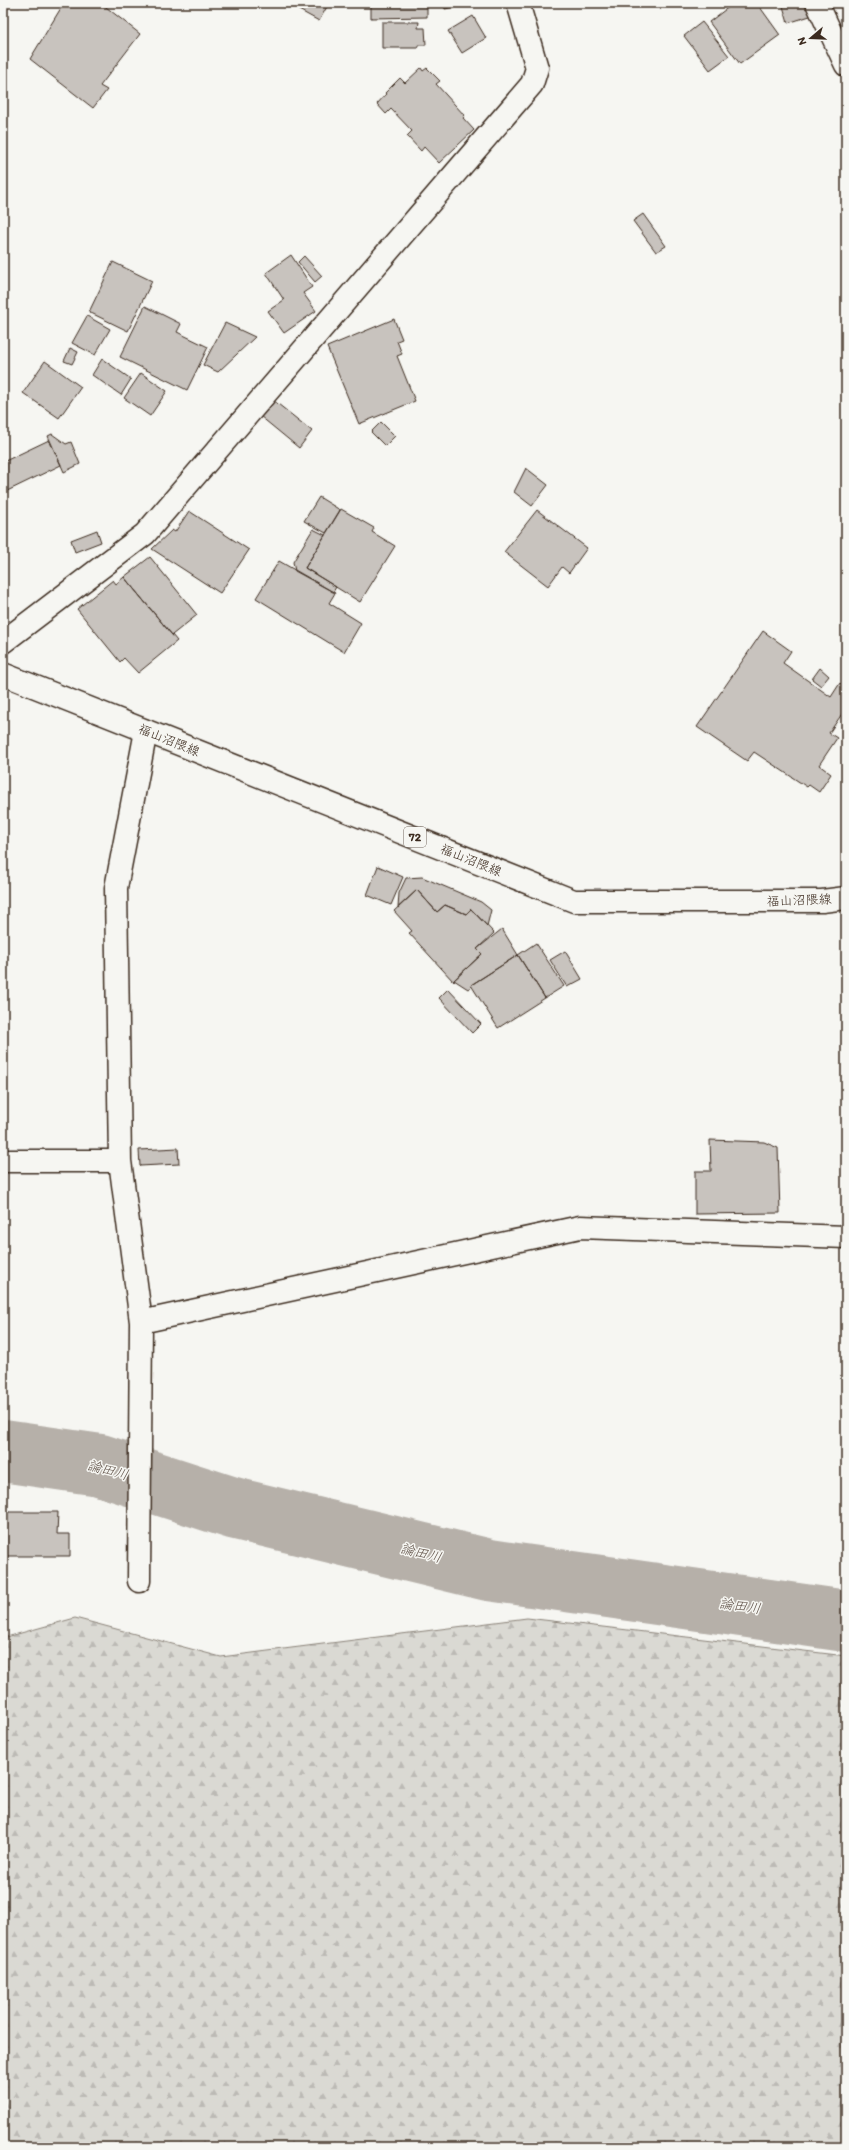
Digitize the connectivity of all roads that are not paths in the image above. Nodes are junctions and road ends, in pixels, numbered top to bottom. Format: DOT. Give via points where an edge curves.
graph roads {
  1 [pos="518,3"];
  2 [pos="818,3"];
  3 [pos="846,65"];
  4 [pos="3,642"];
  5 [pos="3,674"];
  6 [pos="146,731"];
  7 [pos="846,898"];
  8 [pos="3,1161"];
  9 [pos="120,1161"];
  10 [pos="846,1237"];
  11 [pos="141,1322"];
  12 [pos="139,1581"];
  1 -- 4 [label="street" via="537,68 532,84 145,534"];
  2 -- 3 [label="street"];
  5 -- 6 [label="street, 福山沼隈線 / 72"];
  6 -- 7 [label="street, 福山沼隈線 / 72" via="574,901 822,902"];
  6 -- 9 [label="street" via="116,888"];
  8 -- 9 [label="street"];
  9 -- 11 [label="street"];
  10 -- 11 [label="street" via="580,1227"];
  11 -- 12 [label="street"];
}
